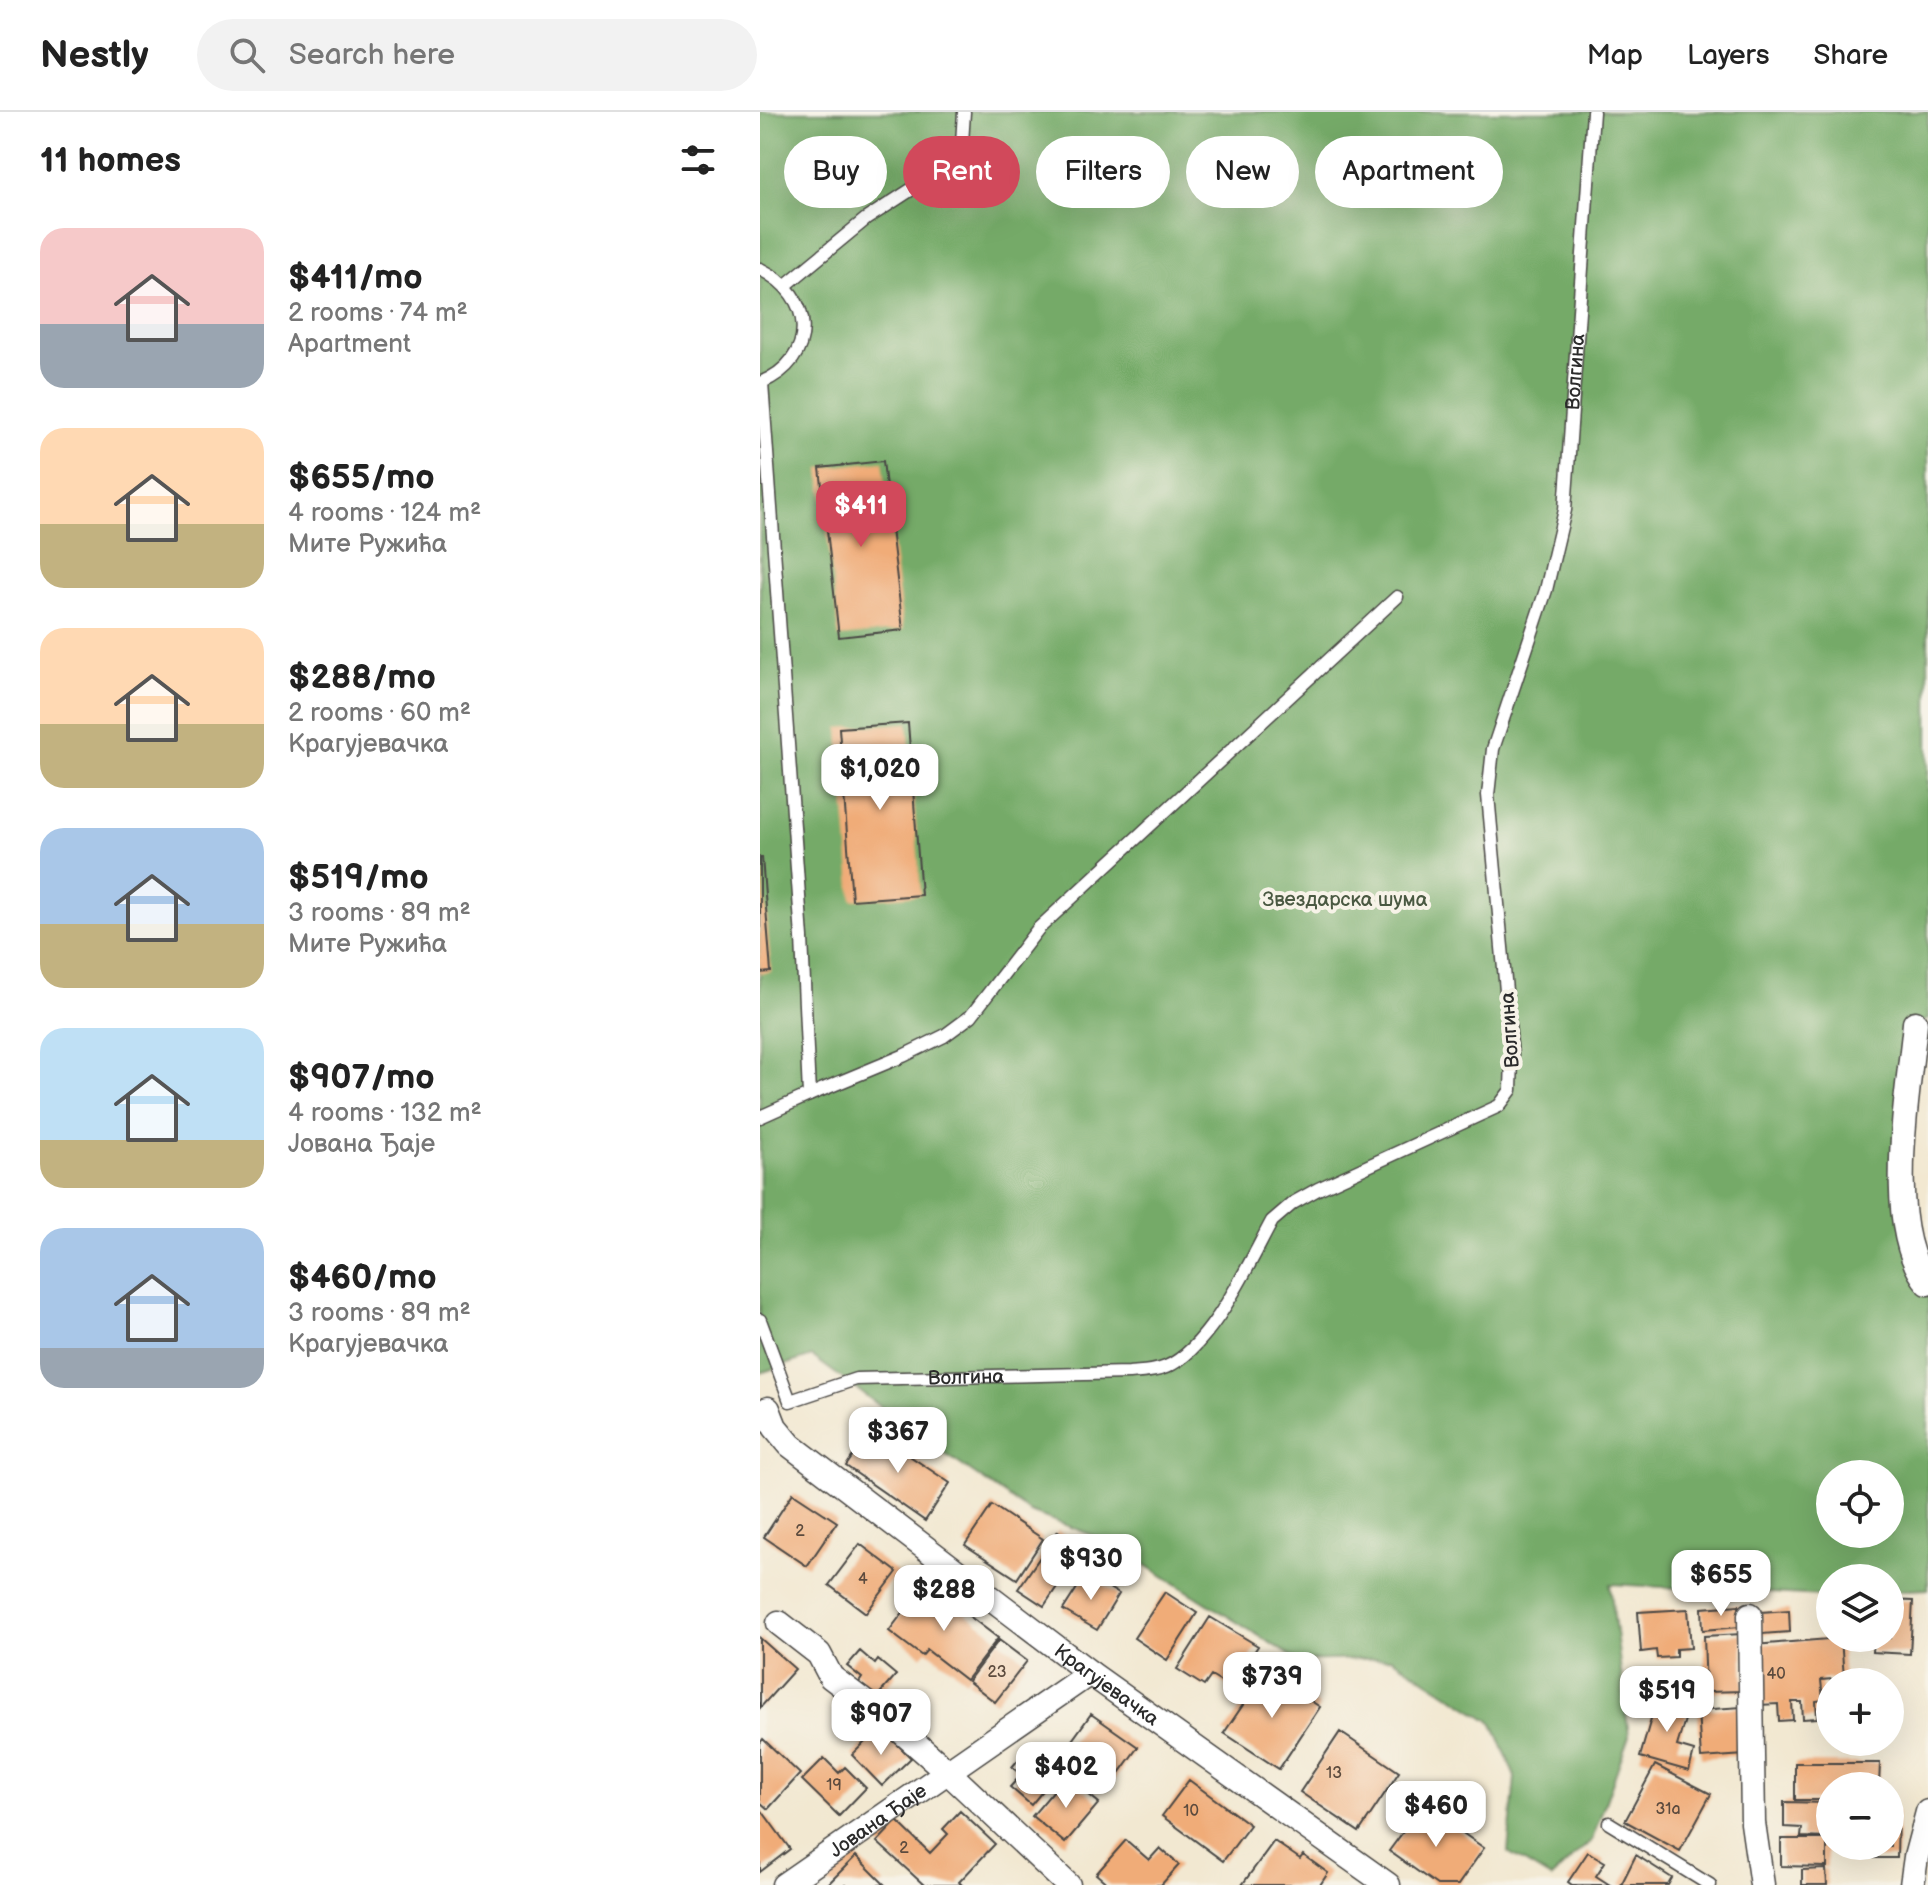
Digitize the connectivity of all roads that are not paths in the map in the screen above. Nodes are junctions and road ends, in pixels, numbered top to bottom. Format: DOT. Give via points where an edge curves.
graph roads {
  1 [pos="964,112"];
  2 [pos="1593,112"];
  3 [pos="760,269"];
  4 [pos="786,285"];
  5 [pos="761,383"];
  6 [pos="1397,597"];
  7 [pos="1921,1024"];
  8 [pos="809,1095"];
  9 [pos="760,1117"];
  10 [pos="1928,1283"];
  11 [pos="760,1320"];
  12 [pos="773,1407"];
  13 [pos="1750,1615"];
  14 [pos="779,1623"];
  15 [pos="1090,1673"];
  16 [pos="949,1773"];
  17 [pos="1928,1812"];
  18 [pos="1609,1823"];
  19 [pos="784,1885"];
  20 [pos="1068,1885"];
  21 [pos="1388,1885"];
  22 [pos="1710,1885"];
  23 [pos="1762,1885"];
  24 [pos="1912,1885"];
  1 -- 4 [label="lane" via="962,143 946,167 866,219"];
  2 -- 12 [label="lane, Волгина" via="1565,510 1556,557 1493,749 1489,776 1512,1056 1507,1099 1318,1189 1281,1212 1216,1319 1169,1366 1129,1373 856,1379"];
  3 -- 4 [label="lane"];
  4 -- 5 [label="lane" via="801,309 800,346 778,374"];
  5 -- 8 [label="lane"];
  6 -- 8 [label="lane" via="1038,929 971,1016 903,1056"];
  7 -- 10 [label="street" via="1900,1188 1909,1246"];
  8 -- 9 [label="lane"];
  11 -- 12 [label="lane"];
  12 -- 15 [label="street, Крагујевачка" via="775,1427 790,1445"];
  13 -- 23 [label="street" via="1753,1823"];
  14 -- 16 [label="street" via="819,1654 831,1677"];
  15 -- 16 [label="street, Јована Ђаје"];
  15 -- 21 [label="street, Крагујевачка"];
  16 -- 19 [label="street, Јована Ђаје"];
  16 -- 20 [label="street"];
  17 -- 24 [label="street"];
  18 -- 22 [label="lane"];
}
